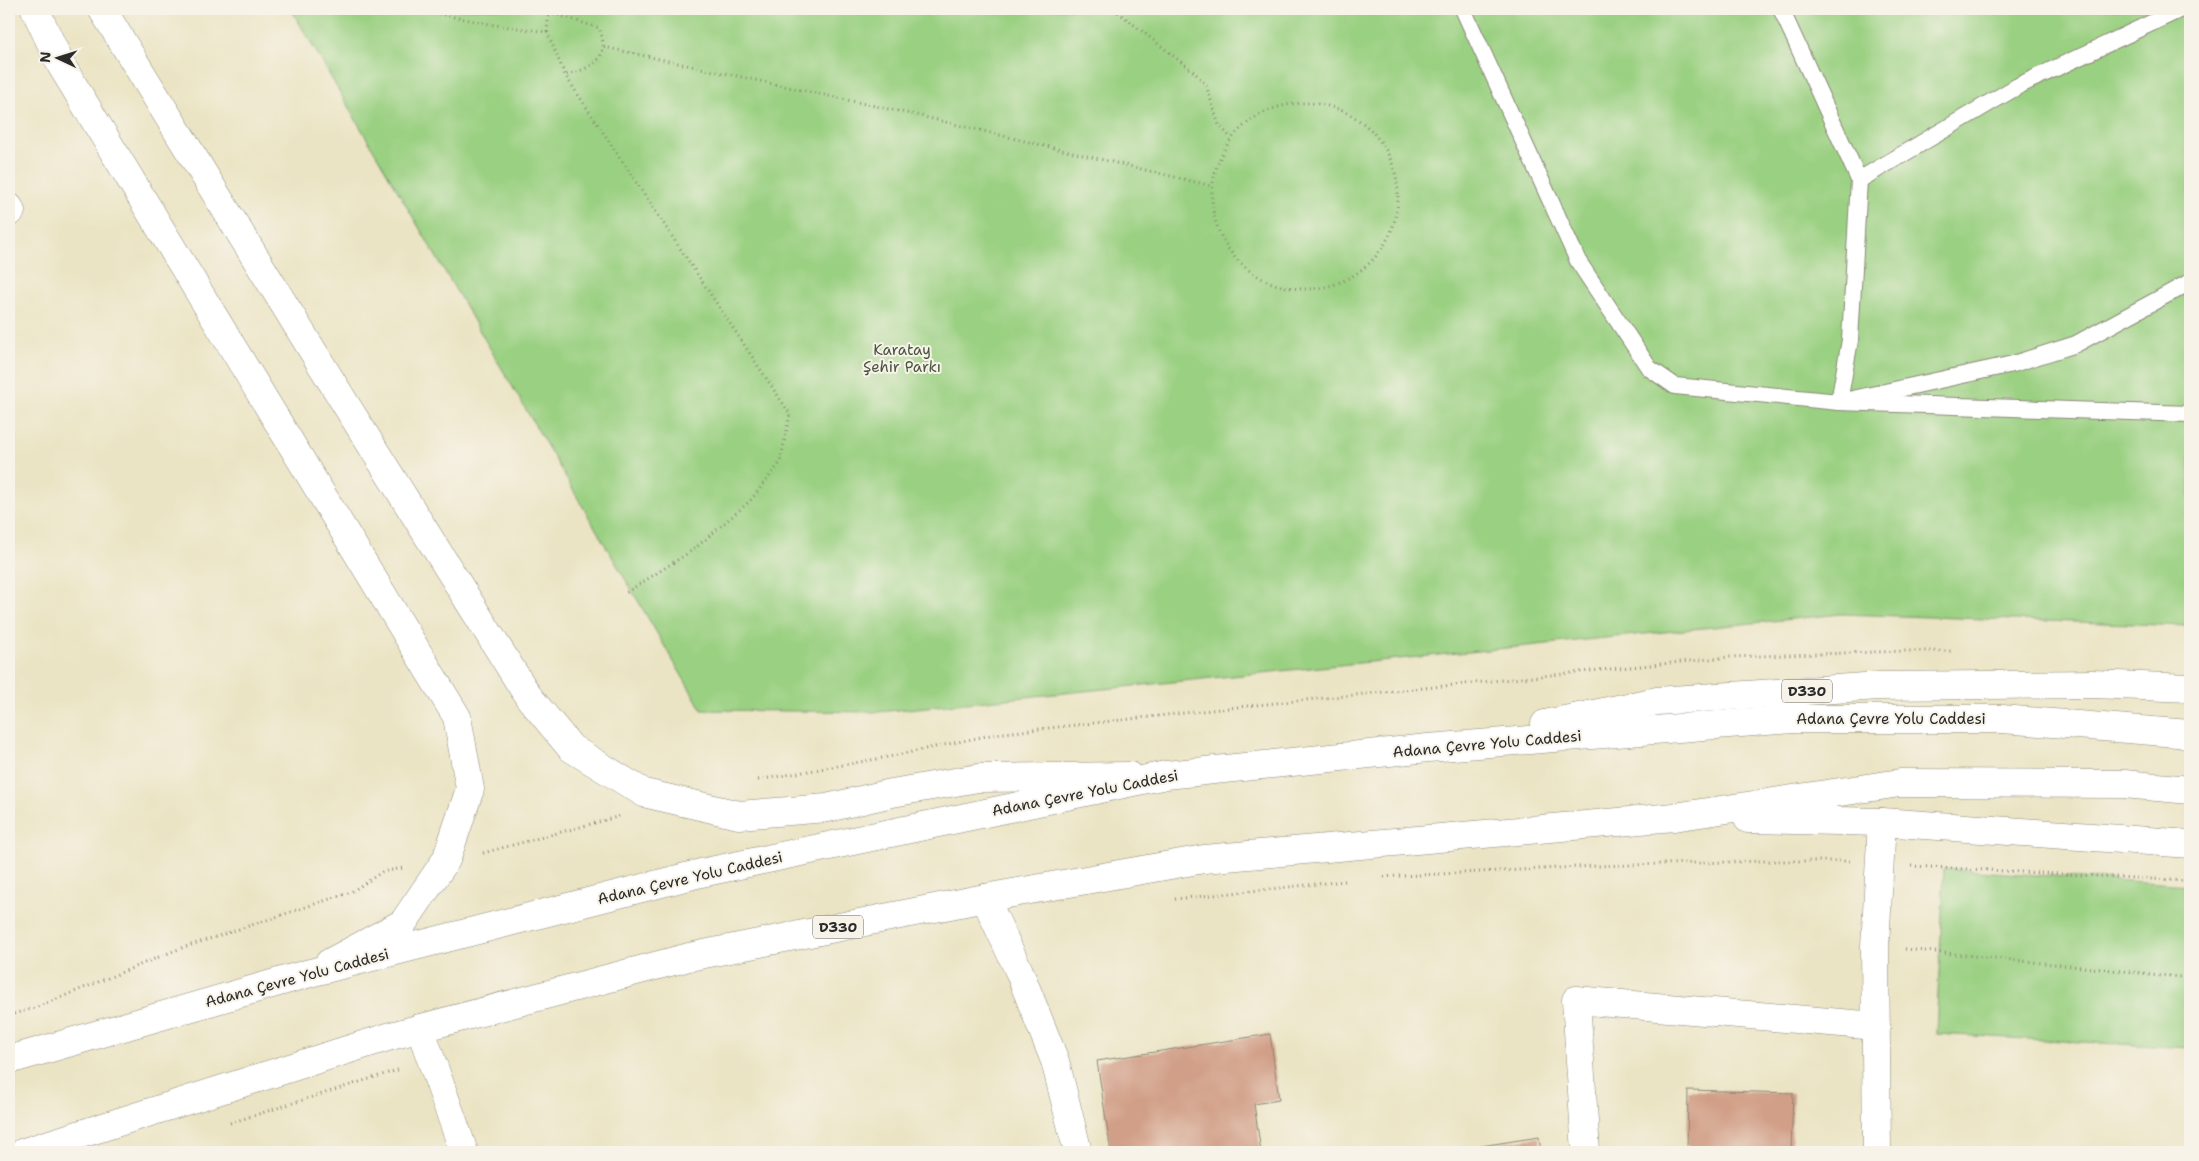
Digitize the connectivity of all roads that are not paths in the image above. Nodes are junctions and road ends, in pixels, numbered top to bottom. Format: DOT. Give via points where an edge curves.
graph roads {
  1 [pos="35,9"];
  2 [pos="102,9"];
  3 [pos="1462,9"];
  4 [pos="1781,9"];
  5 [pos="2181,9"];
  6 [pos="1859,180"];
  7 [pos="2190,282"];
  8 [pos="1839,402"];
  9 [pos="2190,414"];
  10 [pos="2190,688"];
  11 [pos="2190,734"];
  12 [pos="1428,748"];
  13 [pos="1166,775"];
  14 [pos="2190,790"];
  15 [pos="1674,817"];
  16 [pos="1882,822"];
  17 [pos="2190,844"];
  18 [pos="985,898"];
  19 [pos="310,973"];
  20 [pos="1876,1026"];
  21 [pos="420,1028"];
  22 [pos="9,1060"];
  23 [pos="24,1152"];
  24 [pos="464,1152"];
  25 [pos="1078,1152"];
  26 [pos="1586,1152"];
  27 [pos="1877,1152"];
  1 -- 19 [label="main road" via="61,65 457,717 470,789 446,860 403,923"];
  2 -- 13 [label="main road" via="528,696 571,748 644,793 739,815 827,808 978,778"];
  3 -- 8 [label="lane" via="1578,261 1649,368 1675,386"];
  4 -- 6 [label="lane"];
  5 -- 6 [label="lane" via="2018,86"];
  6 -- 8 [label="lane" via="1850,340"];
  7 -- 8 [label="lane" via="2076,344 2013,364"];
  8 -- 9 [label="lane"];
  10 -- 12 [label="main road, D330" via="2093,684 1879,686 1657,701"];
  11 -- 12 [label="main road, Adana Çevre Yolu Caddesi / D330" via="2002,719 1793,719"];
  12 -- 13 [label="main road, Adana Çevre Yolu Caddesi / D330"];
  13 -- 19 [label="main road, Adana Çevre Yolu Caddesi / D330" via="701,873"];
  14 -- 15 [label="main road, D330" via="2124,784 1900,783"];
  15 -- 16 [label="main road, D330"];
  15 -- 18 [label="main road, D330" via="1204,859"];
  16 -- 17 [label="main road, D330"];
  16 -- 20 [label="main road" via="1875,946"];
  18 -- 21 [label="main road, D330" via="689,957"];
  18 -- 25 [label="main road" via="1019,971 1054,1062"];
  19 -- 22 [label="main road, Adana Çevre Yolu Caddesi / D330"];
  20 -- 26 [label="main road" via="1576,1000"];
  20 -- 27 [label="main road"];
  21 -- 23 [label="main road, D330"];
  21 -- 24 [label="main road"];
}
